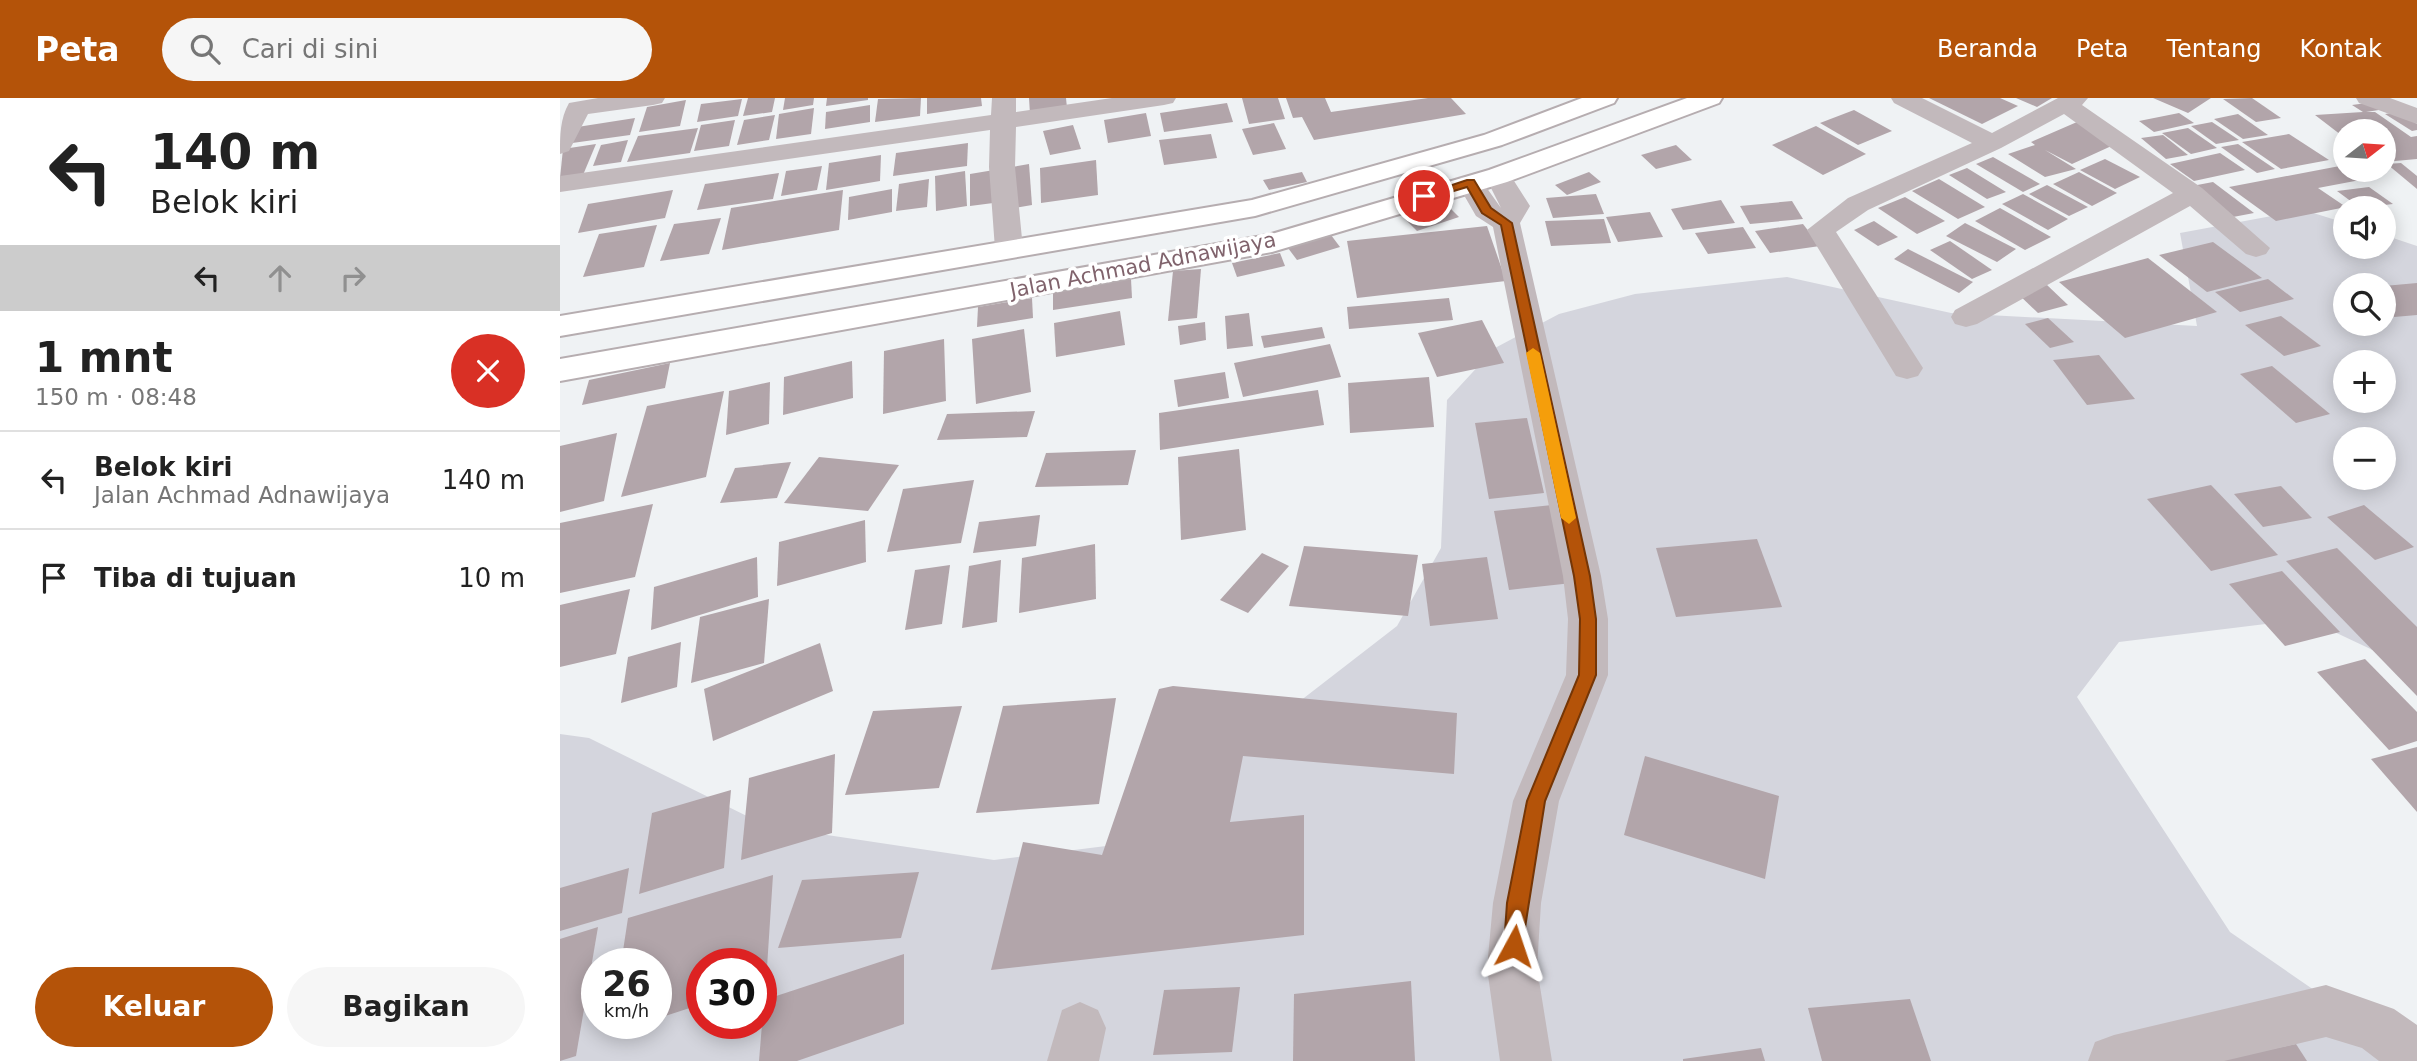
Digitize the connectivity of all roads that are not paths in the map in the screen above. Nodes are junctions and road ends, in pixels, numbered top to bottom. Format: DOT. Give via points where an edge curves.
graph roads {
  1 [pos="653,98"];
  2 [pos="1164,98"];
  3 [pos="1605,98"];
  4 [pos="1710,98"];
  5 [pos="1903,98"];
  6 [pos="2368,98"];
  7 [pos="587,101"];
  8 [pos="2070,101"];
  9 [pos="1005,109"];
  10 [pos="2417,117"];
  11 [pos="1992,143"];
  12 [pos="560,146"];
  13 [pos="1484,179"];
  14 [pos="560,184"];
  15 [pos="2193,194"];
  16 [pos="2256,248"];
  17 [pos="1009,249"];
  18 [pos="1966,317"];
  19 [pos="560,326"];
  20 [pos="1907,368"];
  21 [pos="560,370"];
  22 [pos="2417,1056"];
  23 [pos="1526,1061"];
  24 [pos="2114,1061"];
  1 -- 7 [label="street"];
  2 -- 9 [label="street"];
  3 -- 17 [label="main road, Jalan Achmad Adnawijaya" via="1493,140 1255,208"];
  4 -- 13 [label="main road, Jalan Achmad Adnawijaya"];
  5 -- 11 [label="street"];
  6 -- 10 [label="street"];
  7 -- 12 [label="street"];
  8 -- 11 [label="street"];
  8 -- 15 [label="street"];
  9 -- 14 [label="street"];
  9 -- 17 [label="street" via="1002,167"];
  11 -- 20 [label="street" via="1858,204 1821,230"];
  13 -- 21 [label="main road, Jalan Achmad Adnawijaya" via="1259,246"];
  13 -- 23 [label="street" via="1486,210 1506,223 1588,619 1587,675 1536,801 1517,903 1512,968"];
  15 -- 16 [label="street"];
  15 -- 18 [label="street"];
  17 -- 19 [label="main road, Jalan Achmad Adnawijaya"];
  22 -- 24 [label="street" via="2376,1027 2326,1011"];
}
